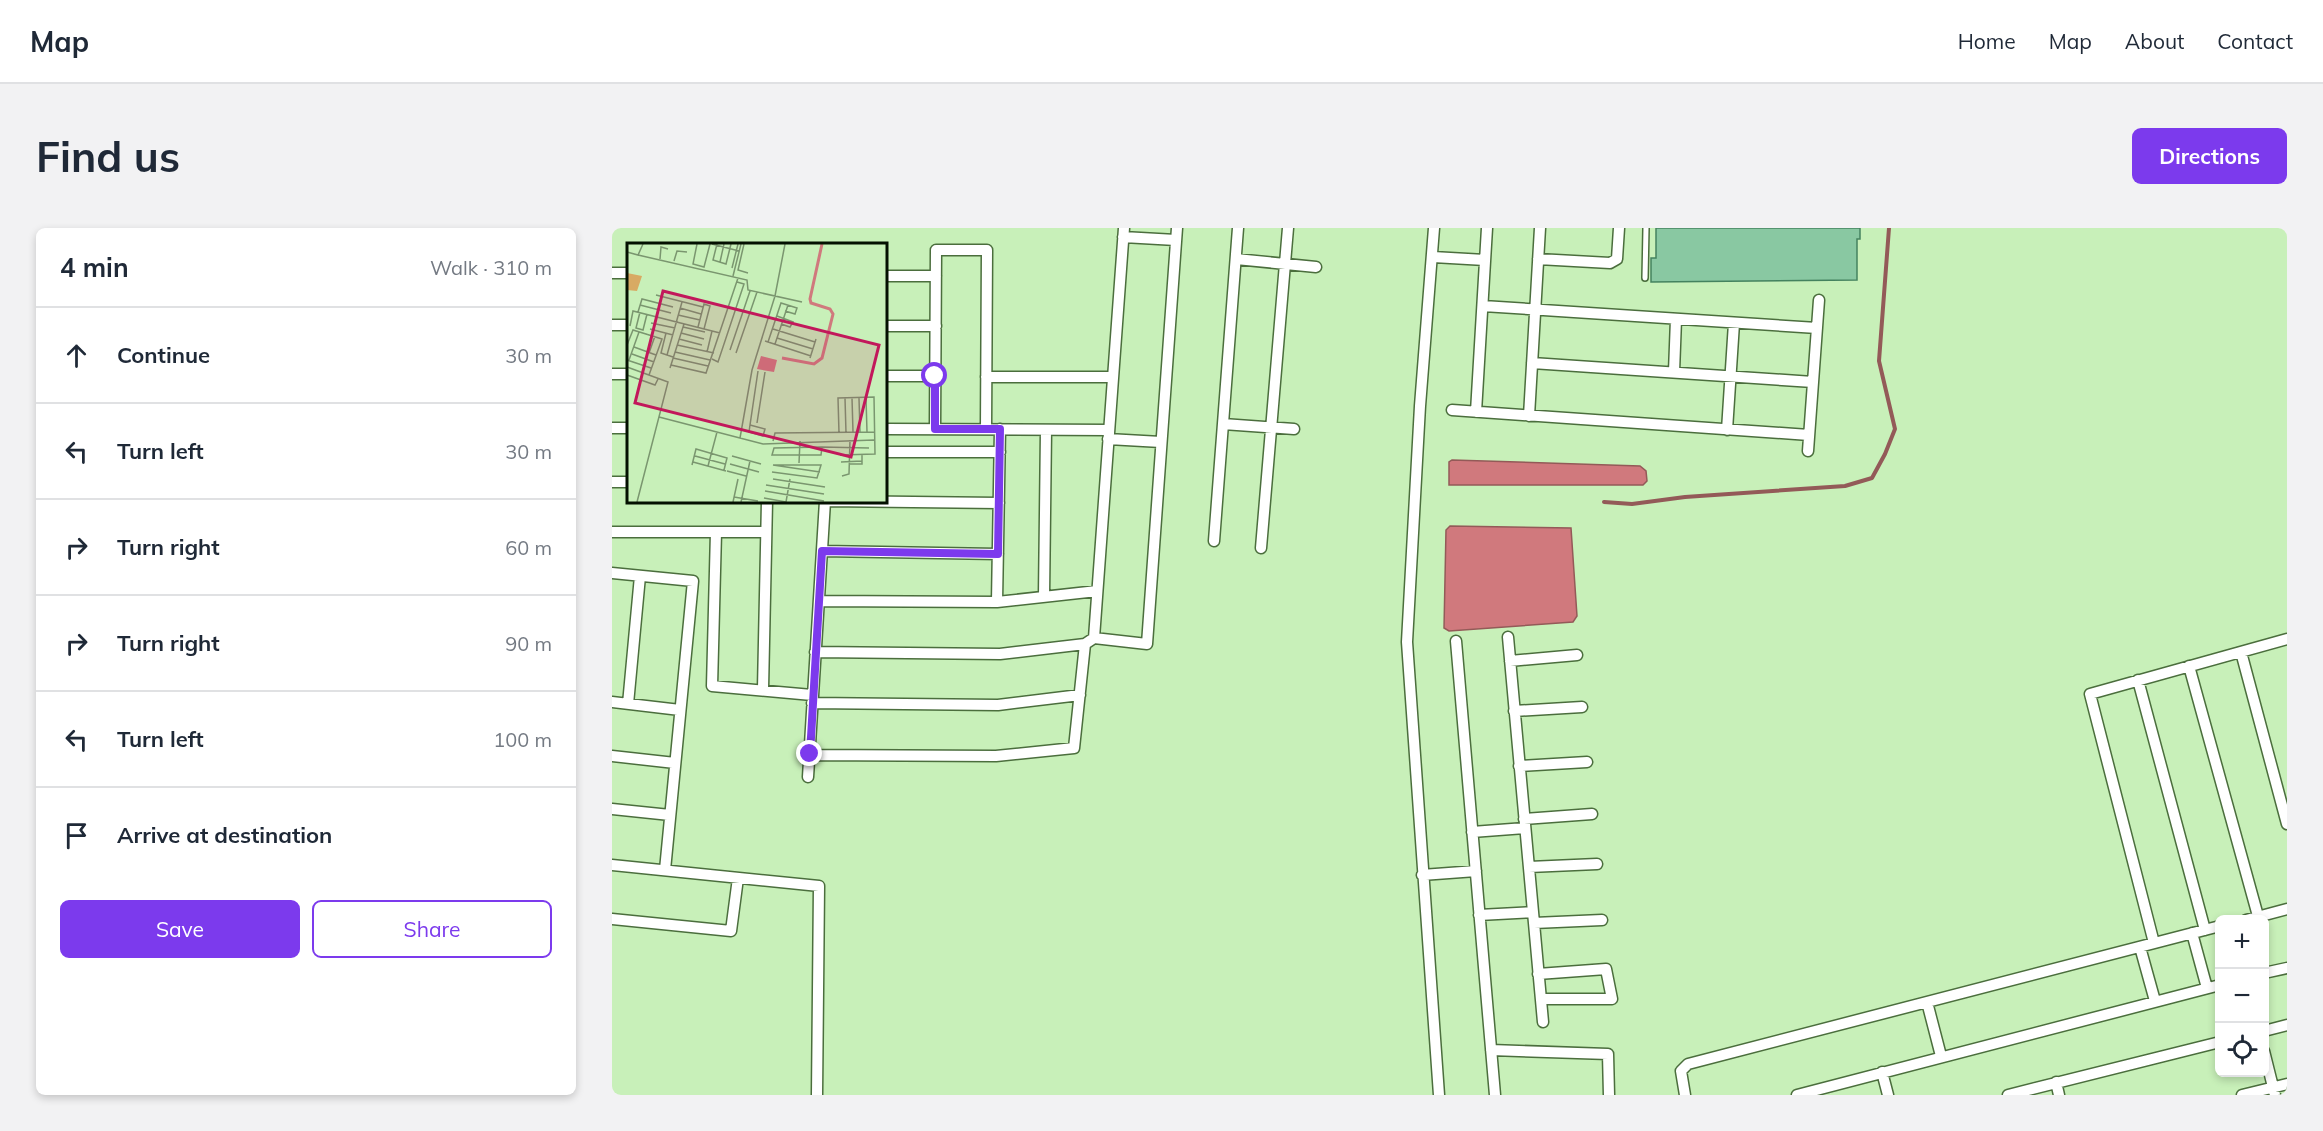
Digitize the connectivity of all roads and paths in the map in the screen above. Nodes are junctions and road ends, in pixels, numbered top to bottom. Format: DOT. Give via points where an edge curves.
graph roads {
  1 [pos="1177,228"];
  2 [pos="1238,228"];
  3 [pos="1288,228"];
  4 [pos="1434,228"];
  5 [pos="1487,228"];
  6 [pos="1540,228"];
  7 [pos="1619,228"];
  8 [pos="1646,228"];
  9 [pos="1123,232"];
  10 [pos="1176,240"];
  11 [pos="1433,256"];
  12 [pos="1236,259"];
  13 [pos="1538,259"];
  14 [pos="1485,260"];
  15 [pos="1285,264"];
  16 [pos="1316,267"];
  17 [pos="886,276"];
  18 [pos="936,276"];
  19 [pos="1645,278"];
  20 [pos="1820,300"];
  21 [pos="1483,306"];
  22 [pos="1535,310"];
  23 [pos="1676,319"];
  24 [pos="1734,323"];
  25 [pos="886,326"];
  26 [pos="936,326"];
  27 [pos="1817,328"];
  28 [pos="1532,363"];
  29 [pos="1674,372"];
  30 [pos="886,376"];
  31 [pos="935,376"];
  32 [pos="1731,376"];
  33 [pos="986,377"];
  34 [pos="1113,377"];
  35 [pos="1813,382"];
  36 [pos="1452,411"];
  37 [pos="1476,412"];
  38 [pos="1529,416"];
  39 [pos="1223,424"];
  40 [pos="1271,428"];
  41 [pos="886,429"];
  42 [pos="935,429"];
  43 [pos="986,429"];
  44 [pos="1000,429"];
  45 [pos="1294,429"];
  46 [pos="1046,430"];
  47 [pos="1727,430"];
  48 [pos="1108,434"];
  49 [pos="1809,435"];
  50 [pos="1161,441"];
  51 [pos="1808,451"];
  52 [pos="886,452"];
  53 [pos="1000,452"];
  54 [pos="767,502"];
  55 [pos="826,502"];
  56 [pos="886,502"];
  57 [pos="999,503"];
  58 [pos="612,532"];
  59 [pos="716,532"];
  60 [pos="765,532"];
  61 [pos="1214,541"];
  62 [pos="1261,548"];
  63 [pos="822,551"];
  64 [pos="998,554"];
  65 [pos="612,573"];
  66 [pos="640,576"];
  67 [pos="1097,591"];
  68 [pos="1044,596"];
  69 [pos="819,601"];
  70 [pos="997,602"];
  71 [pos="1508,637"];
  72 [pos="2287,639"];
  73 [pos="1089,641"];
  74 [pos="1455,641"];
  75 [pos="815,652"];
  76 [pos="2241,652"];
  77 [pos="1577,655"];
  78 [pos="1510,661"];
  79 [pos="2189,666"];
  80 [pos="2138,680"];
  81 [pos="763,689"];
  82 [pos="1080,694"];
  83 [pos="812,699"];
  84 [pos="612,702"];
  85 [pos="628,704"];
  86 [pos="1582,707"];
  87 [pos="680,710"];
  88 [pos="1514,711"];
  89 [pos="810,754"];
  90 [pos="612,756"];
  91 [pos="1587,762"];
  92 [pos="675,763"];
  93 [pos="1519,766"];
  94 [pos="808,777"];
  95 [pos="612,809"];
  96 [pos="1592,814"];
  97 [pos="670,815"];
  98 [pos="1525,823"];
  99 [pos="2287,824"];
  100 [pos="1472,832"];
  101 [pos="1597,864"];
  102 [pos="612,865"];
  103 [pos="1529,867"];
  104 [pos="665,870"];
  105 [pos="1476,871"];
  106 [pos="1422,875"];
  107 [pos="738,878"];
  108 [pos="2287,909"];
  109 [pos="1479,915"];
  110 [pos="2258,915"];
  111 [pos="2262,915"];
  112 [pos="1533,917"];
  113 [pos="612,919"];
  114 [pos="1602,920"];
  115 [pos="2215,927"];
  116 [pos="2205,930"];
  117 [pos="2192,933"];
  118 [pos="2154,943"];
  119 [pos="2140,947"];
  120 [pos="2287,968"];
  121 [pos="2269,973"];
  122 [pos="1538,974"];
  123 [pos="2215,986"];
  124 [pos="2207,988"];
  125 [pos="1540,999"];
  126 [pos="2155,1001"];
  127 [pos="1927,1002"];
  128 [pos="1543,1022"];
  129 [pos="2287,1025"];
  130 [pos="2269,1029"];
  131 [pos="2215,1043"];
  132 [pos="1491,1050"];
  133 [pos="1941,1056"];
  134 [pos="2269,1067"];
  135 [pos="1882,1072"];
  136 [pos="2056,1082"];
  137 [pos="2287,1084"];
  138 [pos="2275,1091"];
  139 [pos="817,1095"];
  140 [pos="1439,1095"];
  141 [pos="1495,1095"];
  142 [pos="1610,1095"];
  143 [pos="1685,1095"];
  144 [pos="1797,1095"];
  145 [pos="1888,1095"];
  146 [pos="2008,1095"];
  147 [pos="2059,1095"];
  148 [pos="2242,1095"];
  1 -- 10 [label="street"];
  2 -- 12 [label="street"];
  3 -- 15 [label="street"];
  4 -- 11 [label="street"];
  5 -- 14 [label="street"];
  6 -- 13 [label="street"];
  7 -- 13 [label="street" via="1617,259 1610,263"];
  8 -- 19 [label="lane"];
  9 -- 10 [label="street"];
  9 -- 34 [label="street"];
  10 -- 50 [label="street"];
  11 -- 14 [label="street"];
  11 -- 106 [label="street" via="1407,642"];
  12 -- 15 [label="street"];
  12 -- 39 [label="street"];
  13 -- 22 [label="street"];
  14 -- 21 [label="street"];
  15 -- 16 [label="street"];
  15 -- 40 [label="street"];
  17 -- 18 [label="street"];
  18 -- 26 [label="street"];
  18 -- 33 [label="street" via="936,250 987,250"];
  20 -- 27 [label="street"];
  21 -- 22 [label="street"];
  21 -- 37 [label="street"];
  22 -- 23 [label="street"];
  22 -- 28 [label="street"];
  23 -- 24 [label="street"];
  23 -- 29 [label="street"];
  24 -- 27 [label="street"];
  24 -- 32 [label="street"];
  25 -- 26 [label="street"];
  26 -- 31 [label="street"];
  27 -- 35 [label="street"];
  28 -- 29 [label="street"];
  28 -- 38 [label="street"];
  29 -- 32 [label="street"];
  30 -- 31 [label="street"];
  31 -- 42 [label="street"];
  32 -- 35 [label="street"];
  32 -- 47 [label="street"];
  33 -- 34 [label="street"];
  33 -- 43 [label="street"];
  34 -- 48 [label="street"];
  35 -- 49 [label="street"];
  36 -- 37 [label="street"];
  37 -- 38 [label="street"];
  38 -- 47 [label="street"];
  39 -- 40 [label="street"];
  39 -- 61 [label="street"];
  40 -- 45 [label="street"];
  40 -- 62 [label="street"];
  41 -- 42 [label="street"];
  42 -- 43 [label="street"];
  43 -- 44 [label="street"];
  44 -- 46 [label="street"];
  44 -- 53 [label="street"];
  46 -- 48 [label="street"];
  46 -- 68 [label="street"];
  47 -- 49 [label="street"];
  48 -- 50 [label="street"];
  48 -- 67 [label="street"];
  49 -- 51 [label="street"];
  50 -- 73 [label="street" via="1147,644"];
  52 -- 53 [label="street"];
  53 -- 57 [label="street"];
  54 -- 60 [label="street"];
  55 -- 63 [label="street"];
  56 -- 57 [label="street"];
  57 -- 64 [label="street"];
  58 -- 59 [label="street"];
  59 -- 60 [label="street"];
  59 -- 81 [label="street" via="711,686"];
  60 -- 81 [label="street"];
  63 -- 64 [label="street"];
  63 -- 69 [label="street"];
  64 -- 70 [label="street"];
  65 -- 66 [label="street"];
  66 -- 85 [label="street"];
  66 -- 87 [label="street" via="693,581"];
  67 -- 68 [label="street"];
  67 -- 73 [label="street"];
  68 -- 70 [label="street"];
  69 -- 70 [label="street"];
  69 -- 75 [label="street"];
  71 -- 78 [label="street"];
  72 -- 76 [label="street"];
  73 -- 75 [label="street" via="1000,654"];
  73 -- 82 [label="street"];
  74 -- 100 [label="street"];
  75 -- 83 [label="street"];
  76 -- 79 [label="street"];
  76 -- 99 [label="street"];
  77 -- 78 [label="street"];
  78 -- 88 [label="street"];
  79 -- 80 [label="street"];
  79 -- 110 [label="street"];
  80 -- 116 [label="street"];
  80 -- 118 [label="street" via="2090,694"];
  81 -- 83 [label="street"];
  82 -- 83 [label="street" via="998,705"];
  82 -- 89 [label="street" via="1074,748 996,756"];
  83 -- 89 [label="street"];
  84 -- 85 [label="street"];
  85 -- 87 [label="street"];
  86 -- 88 [label="street"];
  87 -- 92 [label="street"];
  88 -- 93 [label="street"];
  89 -- 94 [label="street"];
  90 -- 92 [label="street"];
  91 -- 93 [label="street"];
  92 -- 97 [label="street"];
  93 -- 98 [label="street"];
  95 -- 97 [label="street"];
  96 -- 98 [label="street"];
  97 -- 104 [label="street"];
  98 -- 100 [label="street"];
  98 -- 103 [label="street"];
  100 -- 105 [label="street"];
  101 -- 103 [label="street"];
  102 -- 104 [label="street"];
  103 -- 112 [label="street"];
  104 -- 107 [label="street"];
  105 -- 106 [label="street"];
  105 -- 109 [label="street"];
  106 -- 140 [label="street"];
  107 -- 113 [label="street" via="730,931"];
  107 -- 139 [label="street" via="819,886"];
  108 -- 111 [label="street"];
  109 -- 112 [label="street"];
  109 -- 132 [label="street"];
  112 -- 114 [label="street"];
  112 -- 122 [label="street"];
  115 -- 116 [label="street"];
  116 -- 117 [label="street"];
  117 -- 118 [label="street"];
  117 -- 124 [label="street"];
  118 -- 119 [label="street"];
  119 -- 126 [label="street"];
  119 -- 127 [label="street"];
  120 -- 121 [label="street"];
  122 -- 125 [label="street"];
  122 -- 125 [label="street" via="1606,969 1612,999"];
  123 -- 124 [label="street"];
  124 -- 126 [label="street"];
  125 -- 128 [label="street"];
  126 -- 133 [label="street"];
  127 -- 133 [label="street"];
  127 -- 143 [label="street" via="1688,1064 1681,1071"];
  129 -- 130 [label="street"];
  131 -- 136 [label="street"];
  132 -- 141 [label="street"];
  132 -- 142 [label="street" via="1608,1054"];
  133 -- 135 [label="street"];
  134 -- 138 [label="street"];
  135 -- 144 [label="street"];
  135 -- 145 [label="street"];
  136 -- 146 [label="street"];
  136 -- 147 [label="street"];
  137 -- 138 [label="street"];
  138 -- 148 [label="street"];
}
